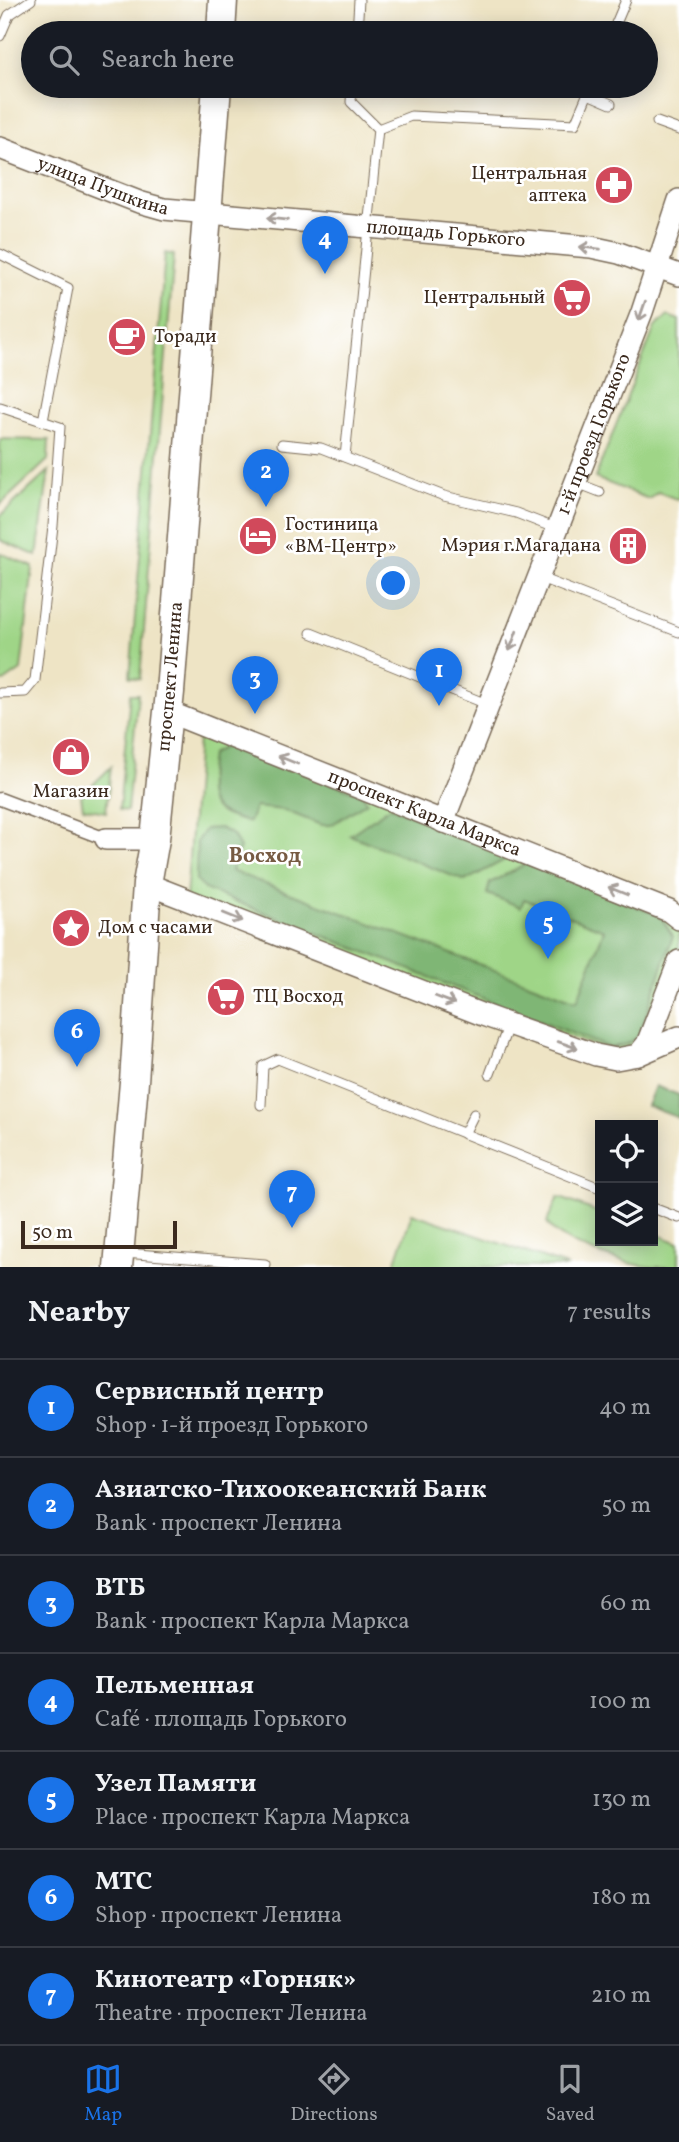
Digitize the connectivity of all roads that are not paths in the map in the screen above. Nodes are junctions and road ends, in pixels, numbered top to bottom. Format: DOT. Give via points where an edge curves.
graph roads {
  1 [pos="32,0"];
  2 [pos="223,0"];
  3 [pos="359,0"];
  4 [pos="626,0"];
  5 [pos="222,21"];
  6 [pos="358,21"];
  7 [pos="617,21"];
  8 [pos="0,36"];
  9 [pos="216,98"];
  10 [pos="351,98"];
  11 [pos="586,98"];
  12 [pos="602,98"];
  13 [pos="611,104"];
  14 [pos="657,122"];
  15 [pos="378,129"];
  16 [pos="679,130"];
  17 [pos="0,148"];
  18 [pos="679,200"];
  19 [pos="209,213"];
  20 [pos="368,228"];
  21 [pos="0,254"];
  22 [pos="656,266"];
  23 [pos="679,275"];
  24 [pos="0,407"];
  25 [pos="43,421"];
  26 [pos="282,444"];
  27 [pos="345,457"];
  28 [pos="575,482"];
  29 [pos="600,492"];
  30 [pos="557,529"];
  31 [pos="538,578"];
  32 [pos="679,632"];
  33 [pos="311,633"];
  34 [pos="0,693"];
  35 [pos="489,705"];
  36 [pos="166,711"];
  37 [pos="0,799"];
  38 [pos="443,822"];
  39 [pos="106,839"];
  40 [pos="155,839"];
  41 [pos="147,884"];
  42 [pos="679,919"];
  43 [pos="679,961"];
  44 [pos="509,1024"];
  45 [pos="679,1037"];
  46 [pos="638,1055"];
  47 [pos="490,1074"];
  48 [pos="261,1105"];
  49 [pos="474,1114"];
  50 [pos="464,1134"];
  51 [pos="595,1186"];
  52 [pos="658,1210"];
  53 [pos="679,1218"];
  54 [pos="119,1260"];
  55 [pos="264,1267"];
  1 -- 8 [label="lane" via="9,15"];
  2 -- 5 [label="main road"];
  3 -- 6 [label="lane"];
  4 -- 7 [label="lane"];
  9 -- 19 [label="main road, проспект Ленина"];
  10 -- 15 [label="lane"];
  11 -- 15 [label="lane" via="575,124 411,116"];
  12 -- 13 [label="lane"];
  14 -- 16 [label="lane"];
  15 -- 20 [label="lane"];
  17 -- 19 [label="street, улица Пушкина" via="139,202"];
  18 -- 22 [label="street, 1-й проезд Горького"];
  20 -- 19 [label="street, площадь Горького, one-way"];
  19 -- 36 [label="main road, проспект Ленина"];
  22 -- 20 [label="street, площадь Горького, one-way" via="591,247"];
  20 -- 27 [label="lane"];
  21 -- 25 [label="lane" via="68,288"];
  22 -- 23 [label="street, площадь Горького"];
  22 -- 28 [label="street, 1-й проезд Горького, one-way"];
  24 -- 25 [label="lane"];
  25 -- 34 [label="lane" via="60,427 35,680 25,692"];
  26 -- 27 [label="lane" via="321,448"];
  27 -- 30 [label="lane" via="444,496 516,513"];
  28 -- 29 [label="lane"];
  28 -- 30 [label="street, 1-й проезд Горького"];
  30 -- 31 [label="street, 1-й проезд Горького"];
  31 -- 32 [label="lane"];
  31 -- 35 [label="street, 1-й проезд Горького, one-way"];
  33 -- 35 [label="lane"];
  35 -- 38 [label="street, 1-й проезд Горького"];
  38 -- 36 [label="street, проспект Карла Маркса, one-way"];
  36 -- 40 [label="main road, проспект Ленина"];
  37 -- 39 [label="street"];
  42 -- 38 [label="street, проспект Карла Маркса, one-way" via="669,911"];
  39 -- 40 [label="street"];
  40 -- 41 [label="main road, проспект Ленина"];
  41 -- 44 [label="street, one-way"];
  41 -- 54 [label="main road, проспект Ленина"];
  43 -- 46 [label="street" via="647,1044"];
  44 -- 46 [label="street, one-way" via="596,1055 616,1059"];
  44 -- 47 [label="lane"];
  45 -- 46 [label="street"];
  48 -- 50 [label="lane" via="263,1066 278,1059"];
  49 -- 50 [label="lane"];
  50 -- 51 [label="lane"];
  52 -- 53 [label="lane"];
  54 -- 55 [label="lane"];
}
